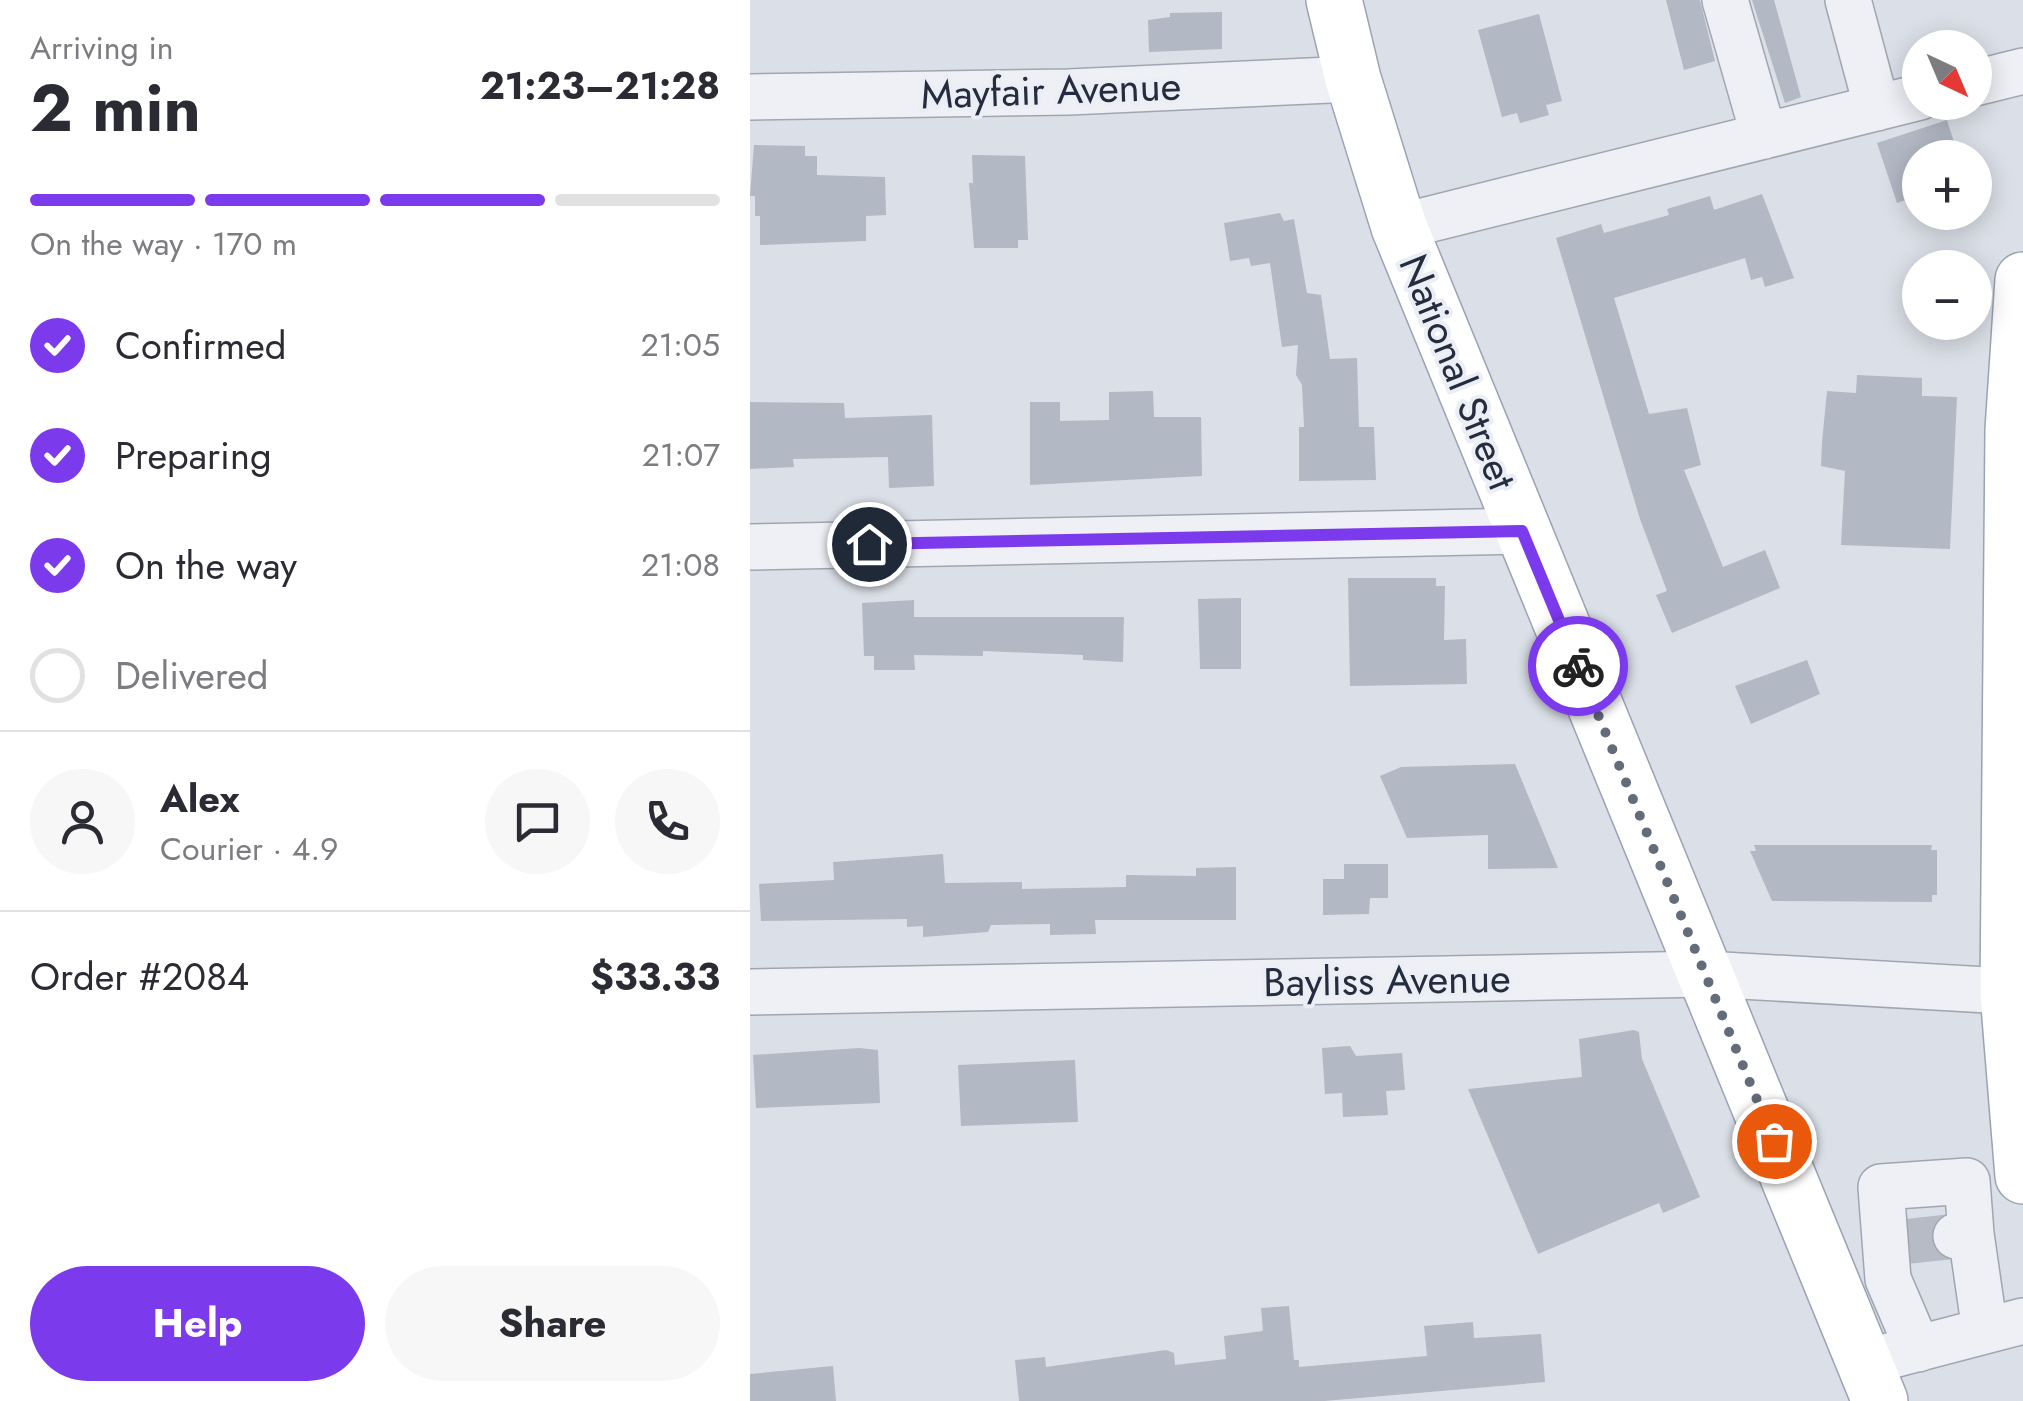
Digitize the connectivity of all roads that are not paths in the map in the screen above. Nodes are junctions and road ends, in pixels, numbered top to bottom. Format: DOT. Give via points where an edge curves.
graph roads {
  1 [pos="1334,0"];
  2 [pos="1724,0"];
  3 [pos="1848,0"];
  4 [pos="2023,71"];
  5 [pos="1352,79"];
  6 [pos="1992,79"];
  7 [pos="750,96"];
  8 [pos="1902,102"];
  9 [pos="1877,108"];
  10 [pos="1764,136"];
  11 [pos="1399,227"];
  12 [pos="2023,280"];
  13 [pos="2018,430"];
  14 [pos="1522,531"];
  15 [pos="750,546"];
  16 [pos="1706,974"];
  17 [pos="750,992"];
  18 [pos="2016,992"];
  19 [pos="2023,1176"];
  20 [pos="1894,1243"];
  21 [pos="1826,1270"];
  22 [pos="2004,1326"];
  23 [pos="1918,1348"];
  24 [pos="1872,1382"];
  1 -- 5 [label="main road, National Street"];
  2 -- 10 [label="street"];
  3 -- 9 [label="street"];
  4 -- 6 [label="street"];
  5 -- 7 [label="street, Mayfair Avenue" via="1070,92"];
  5 -- 11 [label="main road, National Street"];
  8 -- 9 [label="street"];
  9 -- 10 [label="street"];
  10 -- 11 [label="street"];
  11 -- 14 [label="main road, National Street"];
  12 -- 13 [label="main road"];
  13 -- 18 [label="main road"];
  14 -- 15 [label="street"];
  14 -- 16 [label="main road, National Street"];
  16 -- 17 [label="street, Bayliss Avenue"];
  16 -- 18 [label="street, Bayliss Avenue"];
  16 -- 21 [label="main road, National Street"];
  18 -- 19 [label="main road"];
  20 -- 21 [label="street"];
  20 -- 22 [label="street" via="1881,1187 1967,1181 1964,1235"];
  20 -- 23 [label="street" via="1888,1278"];
  21 -- 24 [label="main road, National Street"];
  22 -- 23 [label="street"];
  23 -- 24 [label="street"];
}
